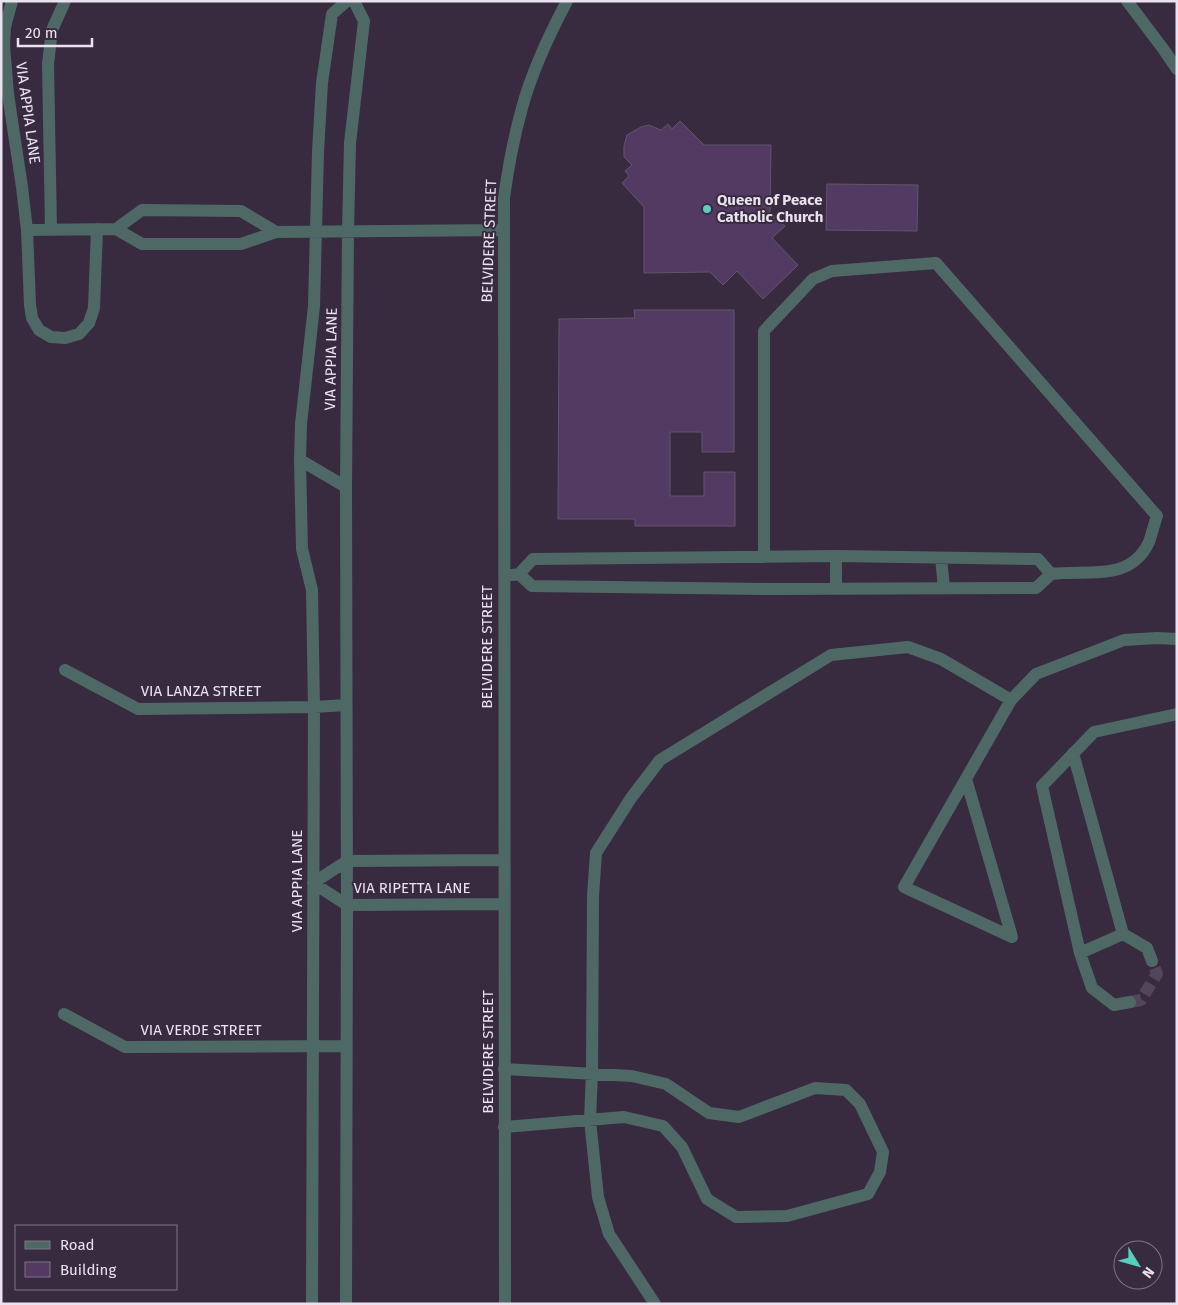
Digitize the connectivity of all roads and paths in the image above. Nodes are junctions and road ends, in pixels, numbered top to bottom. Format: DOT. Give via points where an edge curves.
graph roads {
  1 [pos="12,1"];
  2 [pos="64,1"];
  3 [pos="347,1"];
  4 [pos="354,1"];
  5 [pos="567,1"];
  6 [pos="1127,1"];
  7 [pos="1173,52"];
  8 [pos="1177,69"];
  9 [pos="116,228"];
  10 [pos="50,229"];
  11 [pos="97,229"];
  12 [pos="27,230"];
  13 [pos="503,230"];
  14 [pos="316,231"];
  15 [pos="348,231"];
  16 [pos="276,232"];
  17 [pos="300,460"];
  18 [pos="346,487"];
  19 [pos="836,556"];
  20 [pos="764,557"];
  21 [pos="941,558"];
  22 [pos="519,574"];
  23 [pos="1052,574"];
  24 [pos="503,576"];
  25 [pos="944,588"];
  26 [pos="836,589"];
  27 [pos="1177,639"];
  28 [pos="65,670"];
  29 [pos="1011,700"];
  30 [pos="346,705"];
  31 [pos="314,707"];
  32 [pos="1177,714"];
  33 [pos="1074,753"];
  34 [pos="966,779"];
  35 [pos="503,860"];
  36 [pos="347,861"];
  37 [pos="313,883"];
  38 [pos="504,904"];
  39 [pos="347,905"];
  40 [pos="1123,934"];
  41 [pos="1080,953"];
  42 [pos="1152,961"];
  43 [pos="1130,1002"];
  44 [pos="64,1014"];
  45 [pos="312,1046"];
  46 [pos="346,1046"];
  47 [pos="504,1069"];
  48 [pos="592,1073"];
  49 [pos="590,1120"];
  50 [pos="504,1127"];
  51 [pos="312,1304"];
  52 [pos="346,1304"];
  53 [pos="505,1304"];
  54 [pos="655,1304"];
  1 -- 12 [label="street, VIA APPIA LANE" via="4,45"];
  2 -- 10 [label="street, VIA APPIA LANE" via="52,30 48,64"];
  3 -- 14 [label="street, VIA APPIA LANE" via="332,14 322,83"];
  4 -- 15 [label="street, VIA APPIA LANE" via="364,21 350,143"];
  5 -- 13 [label="street, BELVIDERE STREET" via="548,38 522,106 508,168"];
  6 -- 7 [label="street"];
  7 -- 8 [label="street"];
  9 -- 11 [label="street"];
  9 -- 16 [label="street" via="142,244 241,244"];
  9 -- 16 [label="street" via="142,210 240,211"];
  10 -- 11 [label="street"];
  10 -- 12 [label="street"];
  11 -- 12 [label="street, VIA APPIA LANE" via="94,308 89,323 79,334 65,338 51,337 39,330 32,318"];
  13 -- 15 [label="street"];
  13 -- 24 [label="street, BELVIDERE STREET"];
  14 -- 15 [label="street"];
  14 -- 16 [label="street"];
  14 -- 17 [label="street, VIA APPIA LANE" via="314,306"];
  15 -- 18 [label="street, VIA APPIA LANE"];
  17 -- 18 [label="street"];
  17 -- 31 [label="street, VIA APPIA LANE" via="302,549 312,590"];
  18 -- 30 [label="street, VIA APPIA LANE"];
  19 -- 20 [label="street"];
  19 -- 21 [label="street"];
  19 -- 26 [label="street"];
  20 -- 22 [label="street" via="533,559"];
  20 -- 23 [label="street" via="764,332 812,279 832,271 936,263 1157,516 1148,543 1135,562 1112,572"];
  21 -- 23 [label="street" via="1038,559"];
  21 -- 25 [label="street"];
  22 -- 24 [label="street"];
  22 -- 26 [label="street" via="532,586"];
  23 -- 25 [label="street" via="1036,588"];
  24 -- 35 [label="street, BELVIDERE STREET"];
  25 -- 26 [label="street"];
  27 -- 29 [label="street" via="1124,640 1036,674"];
  28 -- 31 [label="street, VIA LANZA STREET" via="138,709"];
  29 -- 34 [label="street"];
  29 -- 48 [label="street" via="941,660 908,647 831,655 660,760 596,853"];
  30 -- 31 [label="street, VIA LANZA STREET"];
  30 -- 36 [label="street, VIA APPIA LANE"];
  31 -- 37 [label="street, VIA APPIA LANE"];
  32 -- 33 [label="street" via="1094,732"];
  33 -- 40 [label="street"];
  33 -- 41 [label="street" via="1042,786"];
  34 -- 34 [label="street" via="904,887 1012,938 972,797"];
  35 -- 36 [label="street, VIA RIPETTA LANE"];
  35 -- 38 [label="street, BELVIDERE STREET"];
  36 -- 37 [label="street, VIA RIPETTA LANE"];
  36 -- 39 [label="street, VIA APPIA LANE"];
  37 -- 39 [label="street, VIA RIPETTA LANE"];
  37 -- 45 [label="street, VIA APPIA LANE"];
  38 -- 39 [label="street, VIA RIPETTA LANE"];
  38 -- 47 [label="street, BELVIDERE STREET"];
  39 -- 46 [label="street, VIA APPIA LANE"];
  40 -- 41 [label="street"];
  40 -- 42 [label="street" via="1147,948"];
  41 -- 43 [label="street" via="1092,988 1114,1005"];
  44 -- 45 [label="street, VIA VERDE STREET" via="125,1047"];
  45 -- 46 [label="street, VIA VERDE STREET"];
  45 -- 51 [label="street, VIA APPIA LANE"];
  46 -- 52 [label="street, VIA APPIA LANE"];
  47 -- 48 [label="street"];
  47 -- 50 [label="street, BELVIDERE STREET"];
  48 -- 49 [label="street"];
  48 -- 49 [label="street" via="632,1076 666,1084 709,1113 739,1117 814,1088 846,1090 860,1104 883,1152 880,1172 868,1194 787,1216 736,1217 707,1199 682,1147 662,1126 624,1117"];
  49 -- 50 [label="street"];
  49 -- 54 [label="street" via="598,1197 609,1234"];
  50 -- 53 [label="street, BELVIDERE STREET"];
}
